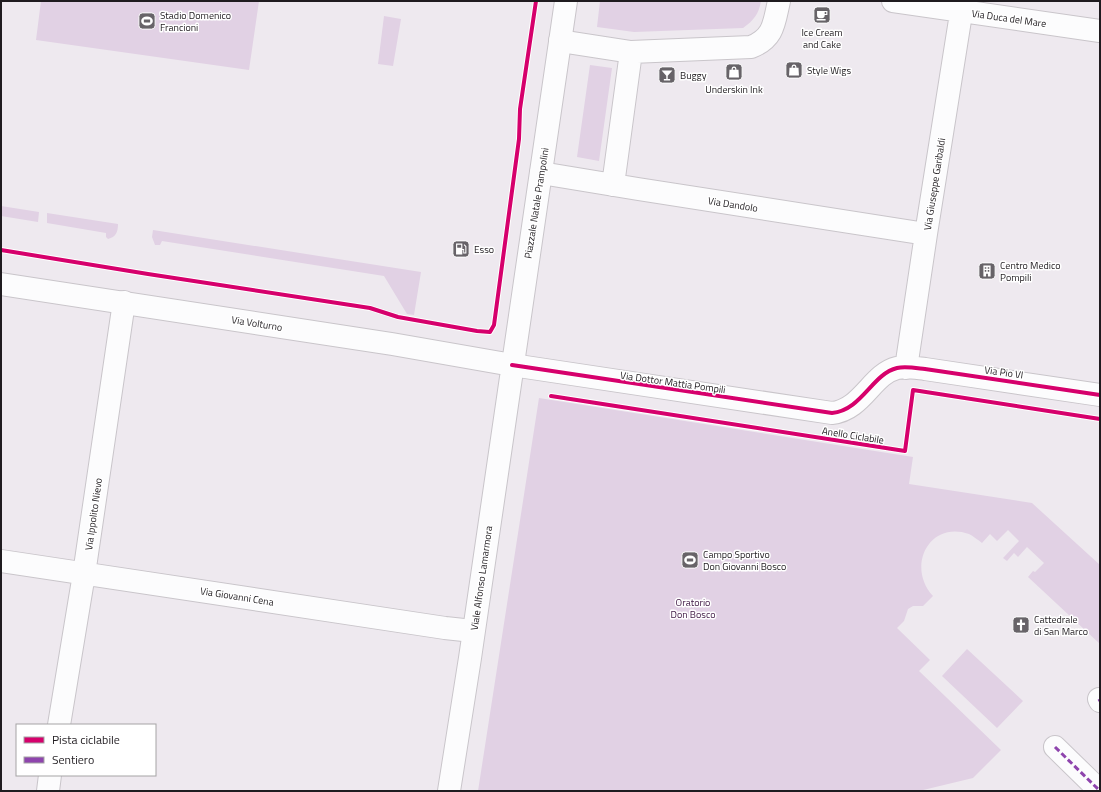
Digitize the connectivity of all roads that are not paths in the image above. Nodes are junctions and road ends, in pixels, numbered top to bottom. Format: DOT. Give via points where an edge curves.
graph roads {
  1 [pos="566,1"];
  2 [pos="779,1"];
  3 [pos="893,1"];
  4 [pos="962,6"];
  5 [pos="1100,31"];
  6 [pos="560,41"];
  7 [pos="631,52"];
  8 [pos="540,173"];
  9 [pos="613,185"];
  10 [pos="926,234"];
  11 [pos="1,284"];
  12 [pos="124,302"];
  13 [pos="512,365"];
  14 [pos="906,368"];
  15 [pos="1100,394"];
  16 [pos="832,414"];
  17 [pos="1,561"];
  18 [pos="84,574"];
  19 [pos="473,631"];
  20 [pos="59,724"];
  21 [pos="1055,747"];
  22 [pos="50,776"];
  23 [pos="48,791"];
  24 [pos="449,791"];
  25 [pos="1100,791"];
  1 -- 6 [label="street, Piazzale Natale Prampolini"];
  2 -- 7 [label="street" via="772,31 767,38 751,47"];
  3 -- 4 [label="street, Via Duca del Mare"];
  4 -- 5 [label="street, Via Duca del Mare"];
  4 -- 10 [label="street, Via Giuseppe Garibaldi"];
  6 -- 7 [label="street"];
  6 -- 8 [label="street, Piazzale Natale Prampolini"];
  7 -- 9 [label="street"];
  8 -- 9 [label="street, Via Dandolo"];
  8 -- 13 [label="street, Piazzale Natale Prampolini"];
  9 -- 10 [label="street, Via Dandolo"];
  10 -- 14 [label="street, Via Giuseppe Garibaldi"];
  11 -- 12 [label="street, Via Volturno"];
  12 -- 13 [label="street, Via Volturno"];
  12 -- 18 [label="street, Via Ippolito Nievo"];
  13 -- 16 [label="street, Via Dottor Mattia Pompili"];
  13 -- 19 [label="street, Viale Alfonso Lamarmora"];
  14 -- 15 [label="street, Via Pio VI"];
  14 -- 16 [label="street, Via Pio VI" via="898,367 889,371 850,407"];
  17 -- 18 [label="street, Via Giovanni Cena"];
  18 -- 19 [label="street, Via Giovanni Cena"];
  18 -- 20 [label="street, Via Ippolito Nievo"];
  19 -- 24 [label="street, Viale Alfonso Lamarmora"];
  21 -- 25 [label="street"];
  22 -- 23 [label="street"];
}
